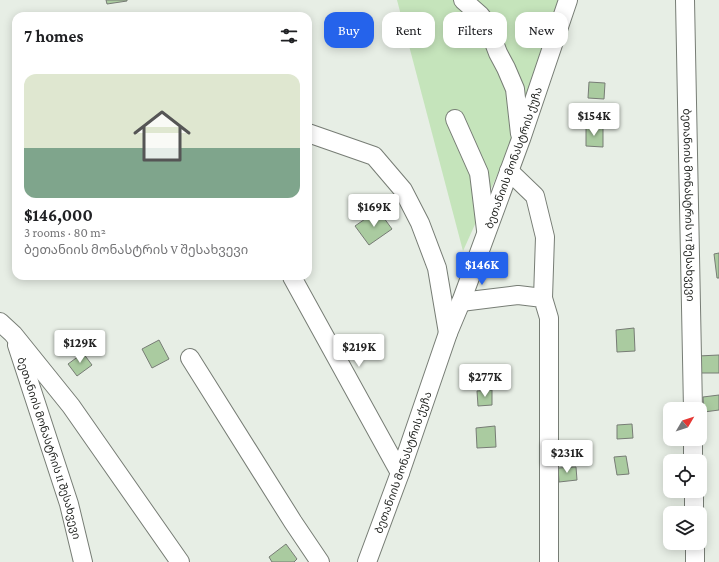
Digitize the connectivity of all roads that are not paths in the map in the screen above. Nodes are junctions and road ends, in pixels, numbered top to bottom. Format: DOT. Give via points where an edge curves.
graph roads {
  1 [pos="462,0"];
  2 [pos="568,0"];
  3 [pos="685,0"];
  4 [pos="455,119"];
  5 [pos="312,134"];
  6 [pos="521,138"];
  7 [pos="509,171"];
  8 [pos="486,232"];
  9 [pos="294,280"];
  10 [pos="543,298"];
  11 [pos="461,302"];
  12 [pos="0,322"];
  13 [pos="448,333"];
  14 [pos="13,334"];
  15 [pos="190,358"];
  16 [pos="693,402"];
  17 [pos="400,473"];
  18 [pos="695,550"];
  19 [pos="83,562"];
  20 [pos="180,562"];
  21 [pos="320,562"];
  22 [pos="367,562"];
  23 [pos="549,562"];
  24 [pos="695,562"];
  1 -- 6 [label="street" via="487,24 515,89"];
  2 -- 6 [label="street, ბეთანიის მონასტრის ქუჩა"];
  3 -- 16 [label="street, ბეთანიის მონასტრის VI შესახვევი"];
  4 -- 8 [label="street" via="479,173"];
  5 -- 13 [label="street" via="374,156 403,190 420,223 437,268"];
  6 -- 7 [label="street, ბეთანიის მონასტრის ქუჩა"];
  7 -- 8 [label="street, ბეთანიის მონასტრის ქუჩა"];
  7 -- 10 [label="street" via="535,196 544,237"];
  8 -- 11 [label="street, ბეთანიის მონასტრის ქუჩა"];
  9 -- 17 [label="street"];
  10 -- 11 [label="street" via="518,295"];
  10 -- 23 [label="street" via="549,318"];
  11 -- 13 [label="street, ბეთანიის მონასტრის ქუჩა"];
  12 -- 14 [label="street"];
  13 -- 17 [label="street, ბეთანიის მონასტრის ქუჩა"];
  14 -- 19 [label="street, ბეთანიის მონასტრის II შესახვევი" via="69,504"];
  14 -- 20 [label="street" via="71,406"];
  15 -- 21 [label="street"];
  17 -- 22 [label="street, ბეთანიის მონასტრის ქუჩა"];
  18 -- 24 [label="street"];
}
